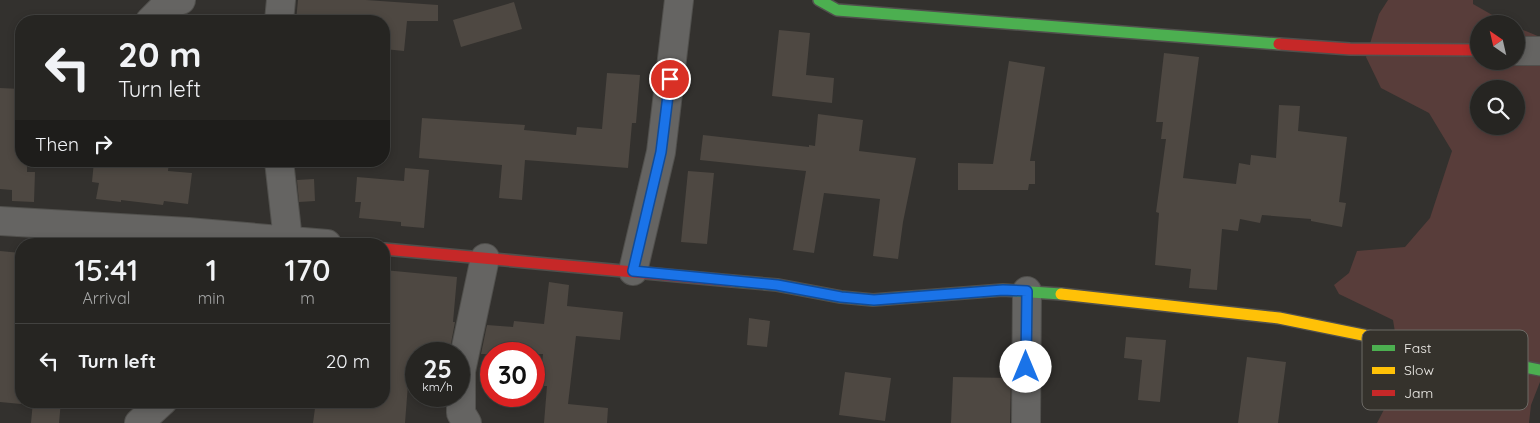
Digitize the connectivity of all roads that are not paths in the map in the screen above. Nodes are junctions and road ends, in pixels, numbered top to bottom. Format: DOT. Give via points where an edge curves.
graph roads {
  1 [pos="182,0"];
  2 [pos="281,0"];
  3 [pos="679,0"];
  4 [pos="819,0"];
  5 [pos="156,15"];
  6 [pos="280,15"];
  7 [pos="1470,50"];
  8 [pos="1525,51"];
  9 [pos="1540,51"];
  10 [pos="280,167"];
  11 [pos="0,221"];
  12 [pos="226,238"];
  13 [pos="288,238"];
  14 [pos="390,250"];
  15 [pos="485,258"];
  16 [pos="633,271"];
  17 [pos="1027,291"];
  18 [pos="1362,335"];
  19 [pos="156,408"];
  20 [pos="139,423"];
  21 [pos="467,423"];
  22 [pos="1026,423"];
  1 -- 5 [label="street" via="168,3"];
  2 -- 6 [label="street"];
  3 -- 16 [label="street" via="661,152"];
  4 -- 7 [label="street" via="837,10 1350,49"];
  8 -- 9 [label="street"];
  10 -- 13 [label="street"];
  11 -- 12 [label="street" via="188,232"];
  14 -- 15 [label="street"];
  15 -- 16 [label="street"];
  15 -- 21 [label="street" via="461,372 461,413"];
  16 -- 17 [label="street" via="777,285 874,300"];
  17 -- 18 [label="street" via="1279,318"];
  17 -- 22 [label="street"];
  19 -- 20 [label="street"];
}
